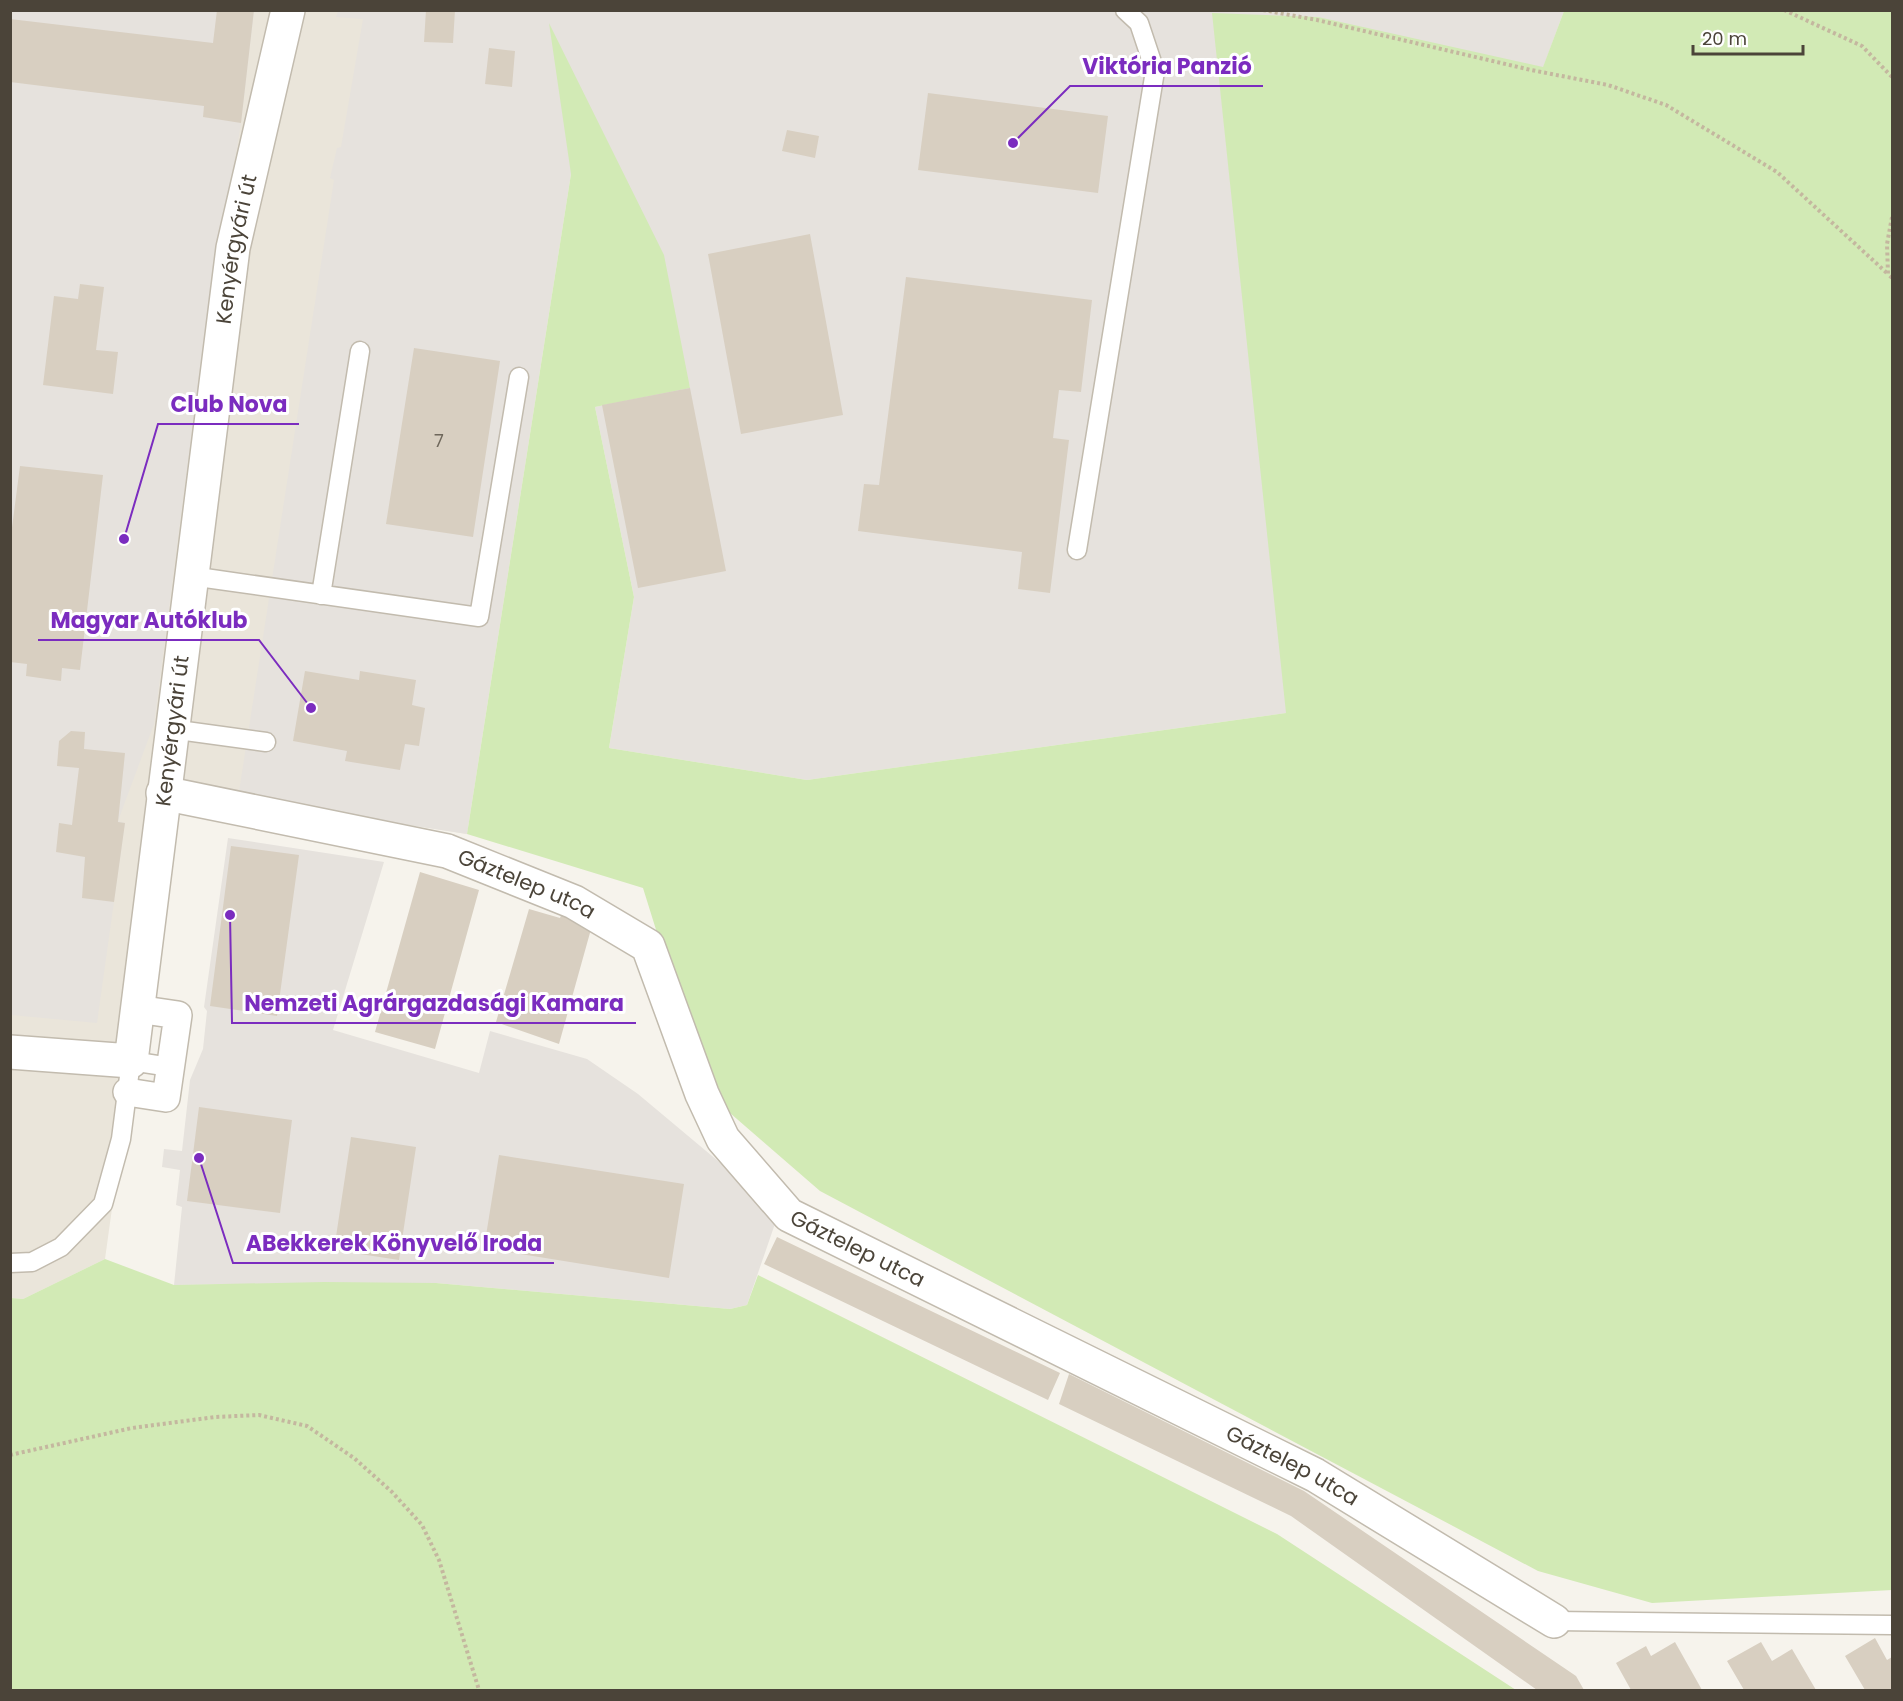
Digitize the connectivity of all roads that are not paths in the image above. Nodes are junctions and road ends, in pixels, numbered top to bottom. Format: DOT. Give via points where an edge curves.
graph roads {
  1 [pos="288,10"];
  2 [pos="1125,10"];
  3 [pos="360,351"];
  4 [pos="519,377"];
  5 [pos="1077,550"];
  6 [pos="191,576"];
  7 [pos="321,595"];
  8 [pos="171,729"];
  9 [pos="266,742"];
  10 [pos="163,793"];
  11 [pos="137,1009"];
  12 [pos="10,1052"];
  13 [pos="129,1077"];
  14 [pos="10,1263"];
  15 [pos="1554,1621"];
  16 [pos="1893,1625"];
  1 -- 6 [label="street, Kenyérgyári út" via="233,248"];
  2 -- 5 [label="lane" via="1140,23 1155,71"];
  3 -- 7 [label="lane"];
  4 -- 7 [label="lane" via="479,618"];
  6 -- 7 [label="lane"];
  6 -- 8 [label="street, Kenyérgyári út"];
  8 -- 9 [label="lane"];
  8 -- 10 [label="street, Kenyérgyári út"];
  10 -- 11 [label="street, Kenyérgyári út"];
  10 -- 15 [label="street, Gáztelep utca" via="447,851 574,902 648,945 702,1094 723,1139 789,1215 1315,1475"];
  11 -- 13 [label="street, Kenyérgyári út"];
  11 -- 13 [label="street" via="178,1015 166,1098"];
  12 -- 13 [label="street"];
  13 -- 14 [label="lane" via="121,1139 103,1204 61,1247 32,1262"];
  15 -- 16 [label="lane"];
}
